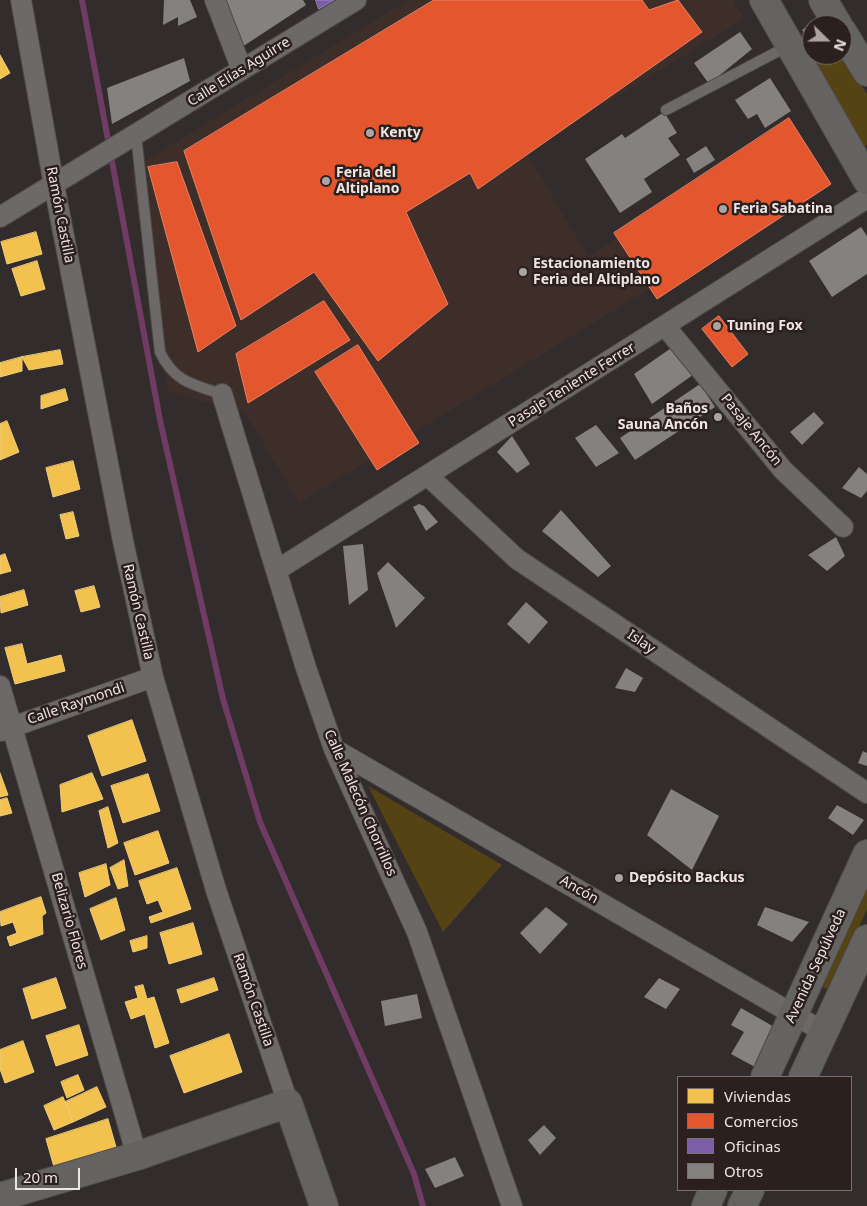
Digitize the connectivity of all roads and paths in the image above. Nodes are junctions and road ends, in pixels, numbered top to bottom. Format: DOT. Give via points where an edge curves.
graph roads {
  1 [pos="21,0"];
  2 [pos="215,0"];
  3 [pos="356,0"];
  4 [pos="764,0"];
  5 [pos="823,0"];
  6 [pos="832,15"];
  7 [pos="791,45"];
  8 [pos="852,47"];
  9 [pos="242,70"];
  10 [pos="867,72"];
  11 [pos="666,110"];
  12 [pos="128,140"];
  13 [pos="867,180"];
  14 [pos="54,185"];
  15 [pos="867,198"];
  16 [pos="0,217"];
  17 [pos="665,326"];
  18 [pos="222,394"];
  19 [pos="428,476"];
  20 [pos="843,527"];
  21 [pos="277,570"];
  22 [pos="153,677"];
  23 [pos="0,686"];
  24 [pos="6,729"];
  25 [pos="334,749"];
  26 [pos="867,793"];
  27 [pos="867,854"];
  28 [pos="867,939"];
  29 [pos="794,1014"];
  30 [pos="824,1032"];
  31 [pos="765,1076"];
  32 [pos="803,1076"];
  33 [pos="288,1104"];
  34 [pos="137,1156"];
  35 [pos="713,1191"];
  36 [pos="750,1191"];
  37 [pos="0,1197"];
  38 [pos="324,1206"];
  39 [pos="512,1206"];
  40 [pos="706,1206"];
  41 [pos="742,1206"];
  1 -- 14 [label="street, Ramón Castilla"];
  2 -- 9 [label="street"];
  3 -- 9 [label="street, Calle Elías Aguirre"];
  4 -- 7 [label="street"];
  5 -- 6 [label="street"];
  7 -- 11 [label="lane"];
  7 -- 13 [label="street"];
  8 -- 10 [label="street"];
  9 -- 12 [label="street, Calle Elías Aguirre"];
  12 -- 14 [label="street, Calle Elías Aguirre"];
  12 -- 18 [label="lane" via="160,352 176,375"];
  14 -- 16 [label="street"];
  14 -- 22 [label="street, Ramón Castilla" via="122,541"];
  15 -- 17 [label="street, Pasaje Teniente Ferrer"];
  17 -- 19 [label="street, Pasaje Teniente Ferrer"];
  17 -- 20 [label="street, Pasaje Ancón" via="783,470"];
  18 -- 21 [label="street, Calle Malecón Chorrillos" via="254,506"];
  19 -- 21 [label="street, Pasaje Teniente Ferrer"];
  19 -- 26 [label="street, Islay" via="517,559"];
  21 -- 25 [label="street, Calle Malecón Chorrillos"];
  22 -- 24 [label="street, Calle Raymondi"];
  22 -- 33 [label="street, Ramón Castilla" via="216,890"];
  23 -- 24 [label="street, Belizario Flores"];
  24 -- 34 [label="street, Belizario Flores"];
  25 -- 29 [label="street, Ancón"];
  25 -- 39 [label="street, Calle Malecón Chorrillos" via="417,932"];
  27 -- 29 [label="street, Avenida Sepúlveda"];
  28 -- 30 [label="street"];
  29 -- 30 [label="street, Ancón"];
  29 -- 31 [label="street, Avenida Sepúlveda"];
  30 -- 32 [label="street"];
  33 -- 34 [label="street"];
  33 -- 38 [label="street, Ramón Castilla"];
  34 -- 37 [label="street"];
  35 -- 40 [label="street"];
  36 -- 41 [label="street"];
}
